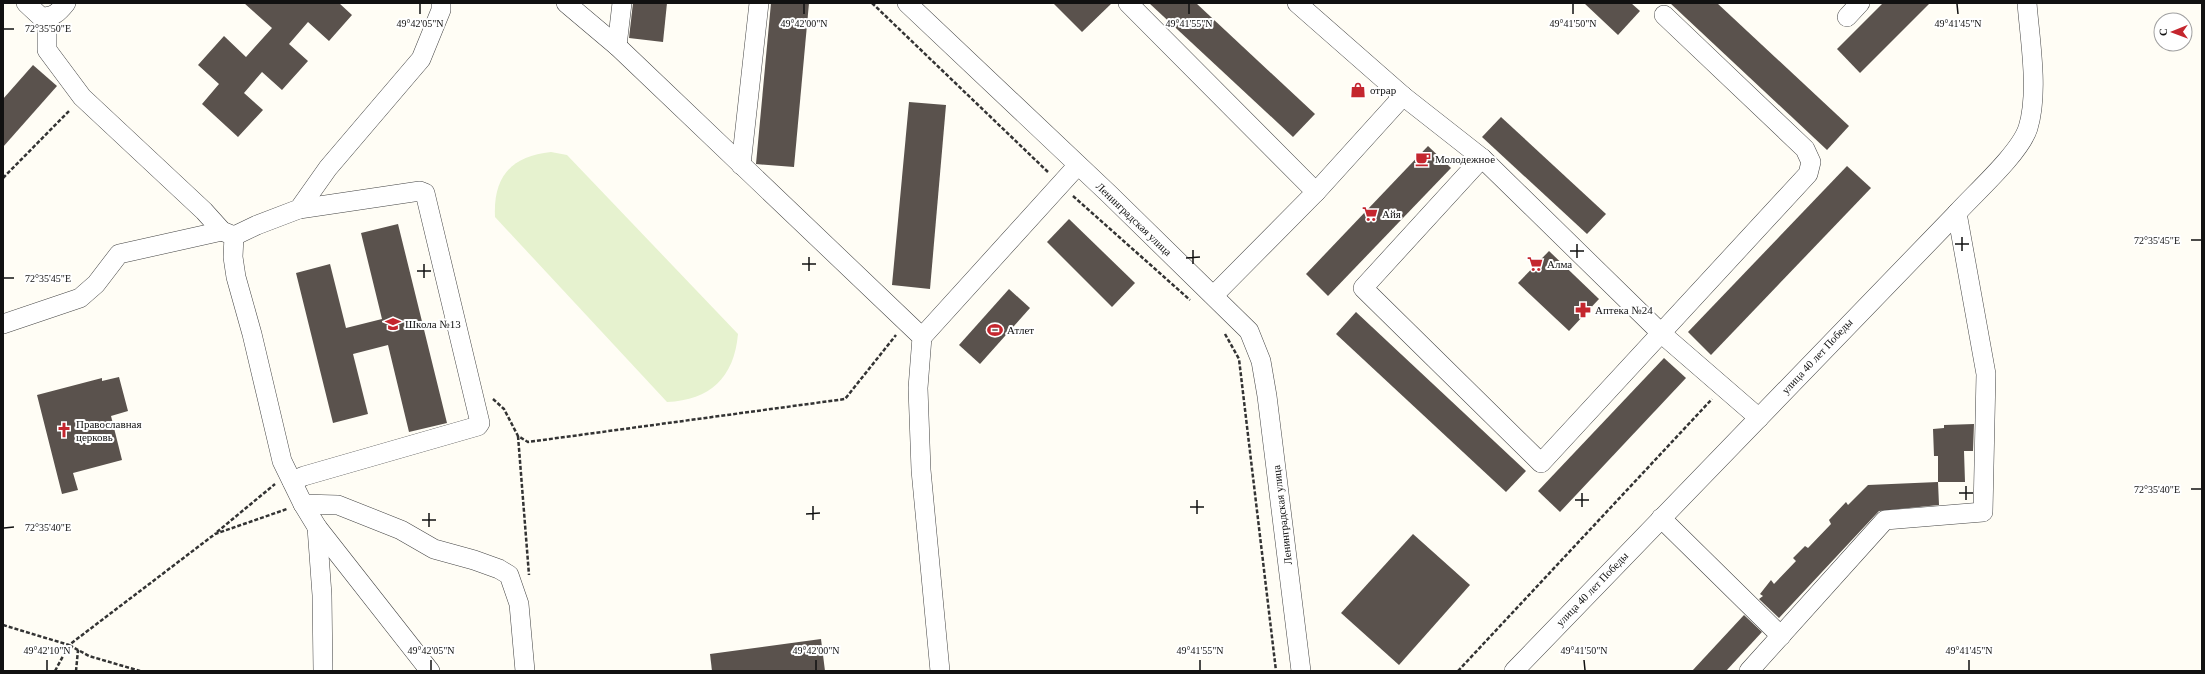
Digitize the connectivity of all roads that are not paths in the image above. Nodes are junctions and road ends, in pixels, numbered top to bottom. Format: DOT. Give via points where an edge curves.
graph roads {
  1 [pos="26,3"];
  2 [pos="66,3"];
  3 [pos="441,3"];
  4 [pos="566,3"];
  5 [pos="622,3"];
  6 [pos="759,3"];
  7 [pos="908,3"];
  8 [pos="1128,3"];
  9 [pos="1297,3"];
  10 [pos="1860,3"];
  11 [pos="2027,3"];
  12 [pos="1664,15"];
  13 [pos="50,17"];
  14 [pos="1847,17"];
  15 [pos="617,46"];
  16 [pos="1402,96"];
  17 [pos="1482,158"];
  18 [pos="741,165"];
  19 [pos="1078,165"];
  20 [pos="1316,192"];
  21 [pos="299,209"];
  22 [pos="1957,213"];
  23 [pos="228,234"];
  24 [pos="1214,295"];
  25 [pos="3,324"];
  26 [pos="1662,334"];
  27 [pos="922,337"];
  28 [pos="1759,418"];
  29 [pos="290,477"];
  30 [pos="303,504"];
  31 [pos="1661,518"];
  32 [pos="317,527"];
  33 [pos="1781,636"];
  34 [pos="323,671"];
  35 [pos="430,671"];
  36 [pos="525,671"];
  37 [pos="940,671"];
  38 [pos="1301,671"];
  39 [pos="1514,671"];
  40 [pos="1750,671"];
  1 -- 13 [label="street" via="41,17"];
  2 -- 13 [label="street" via="58,13"];
  3 -- 21 [label="street" via="441,10 421,60 328,168"];
  4 -- 15 [label="street"];
  5 -- 15 [label="street"];
  6 -- 18 [label="street"];
  7 -- 19 [label="street, Ленинградская улица"];
  8 -- 20 [label="street"];
  9 -- 16 [label="street"];
  10 -- 14 [label="street"];
  11 -- 22 [label="street, улица 40 лет Победы" via="2033,86 2028,130 2017,147"];
  12 -- 26 [label="street" via="1805,149 1811,162 1808,174"];
  13 -- 23 [label="street" via="47,50 82,97"];
  15 -- 18 [label="street"];
  16 -- 17 [label="street"];
  16 -- 20 [label="street"];
  17 -- 26 [label="street"];
  17 -- 26 [label="street" via="1363,288 1542,463"];
  18 -- 27 [label="street"];
  19 -- 24 [label="street, Ленинградская улица"];
  19 -- 27 [label="street"];
  20 -- 24 [label="street"];
  21 -- 23 [label="street"];
  21 -- 29 [label="street" via="420,191 425,193 479,420 478,426 304,476"];
  22 -- 28 [label="street, улица 40 лет Победы"];
  22 -- 33 [label="street" via="1986,374 1983,512 1885,520"];
  23 -- 25 [label="street" via="119,254 96,284 80,298"];
  23 -- 29 [label="street" via="236,277 282,461"];
  24 -- 38 [label="street, Ленинградская улица" via="1249,331 1261,361 1275,450"];
  26 -- 28 [label="street"];
  27 -- 37 [label="street" via="918,388 921,470"];
  28 -- 31 [label="street, улица 40 лет Победы"];
  29 -- 30 [label="street"];
  30 -- 32 [label="street"];
  30 -- 36 [label="street" via="338,505 401,530 434,548 509,574 519,604"];
  31 -- 33 [label="street"];
  31 -- 39 [label="street, улица 40 лет Победы"];
  32 -- 34 [label="street" via="322,595"];
  32 -- 35 [label="street"];
  33 -- 40 [label="street"];
}
